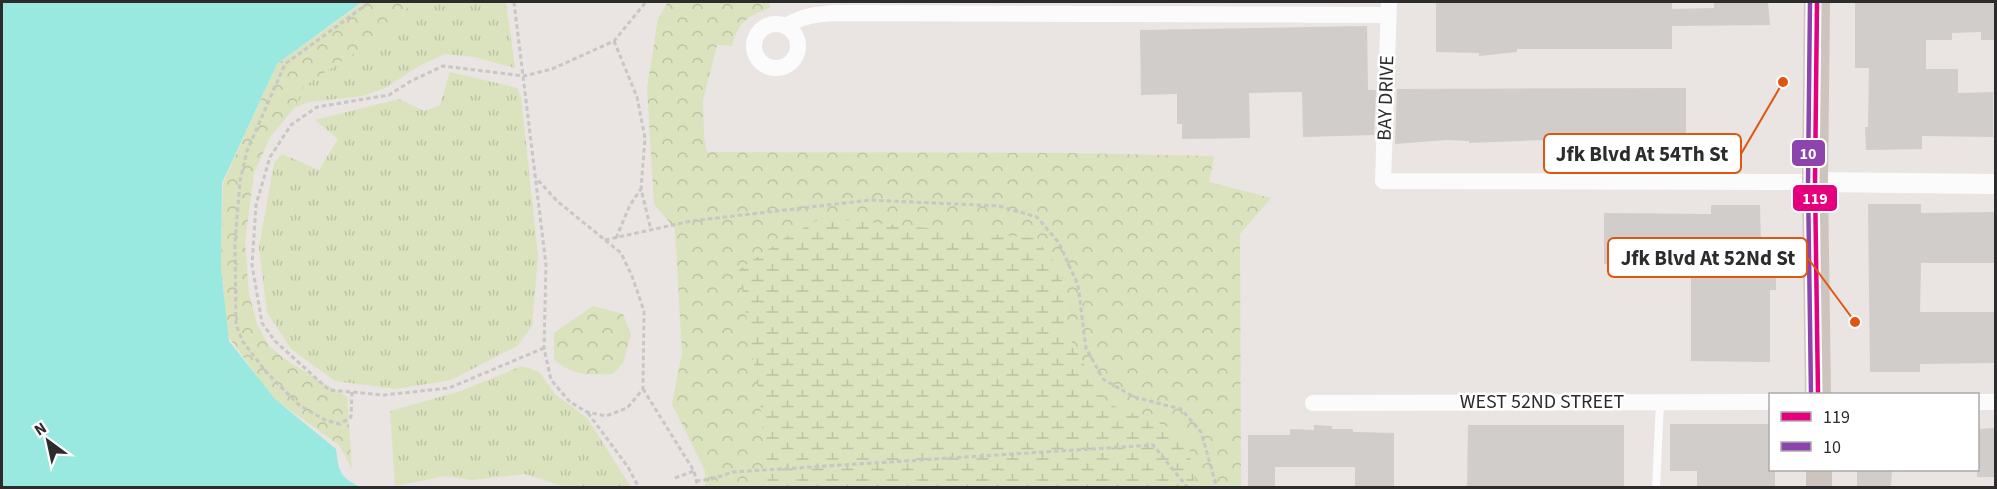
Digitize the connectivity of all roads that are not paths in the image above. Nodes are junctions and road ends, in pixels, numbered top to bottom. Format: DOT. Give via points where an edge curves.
graph roads {
  1 [pos="1817,2"];
  2 [pos="1389,8"];
  3 [pos="786,26"];
  4 [pos="1815,182"];
  5 [pos="1995,184"];
  6 [pos="1818,393"];
  7 [pos="1660,402"];
  8 [pos="1769,402"];
  9 [pos="1979,402"];
  10 [pos="1995,402"];
  11 [pos="1313,403"];
  12 [pos="1819,471"];
  13 [pos="1656,488"];
  14 [pos="1819,488"];
  1 -- 4 [label="main road"];
  2 -- 3 [label="street, BAY DRIVE" via="838,13 813,14"];
  2 -- 4 [label="street, BAY DRIVE" via="1383,181"];
  4 -- 5 [label="street"];
  4 -- 6 [label="main road"];
  7 -- 8 [label="street, WEST 52ND STREET"];
  7 -- 11 [label="street, WEST 52ND STREET"];
  7 -- 13 [label="lane"];
  9 -- 10 [label="street"];
  12 -- 14 [label="main road"];
}
